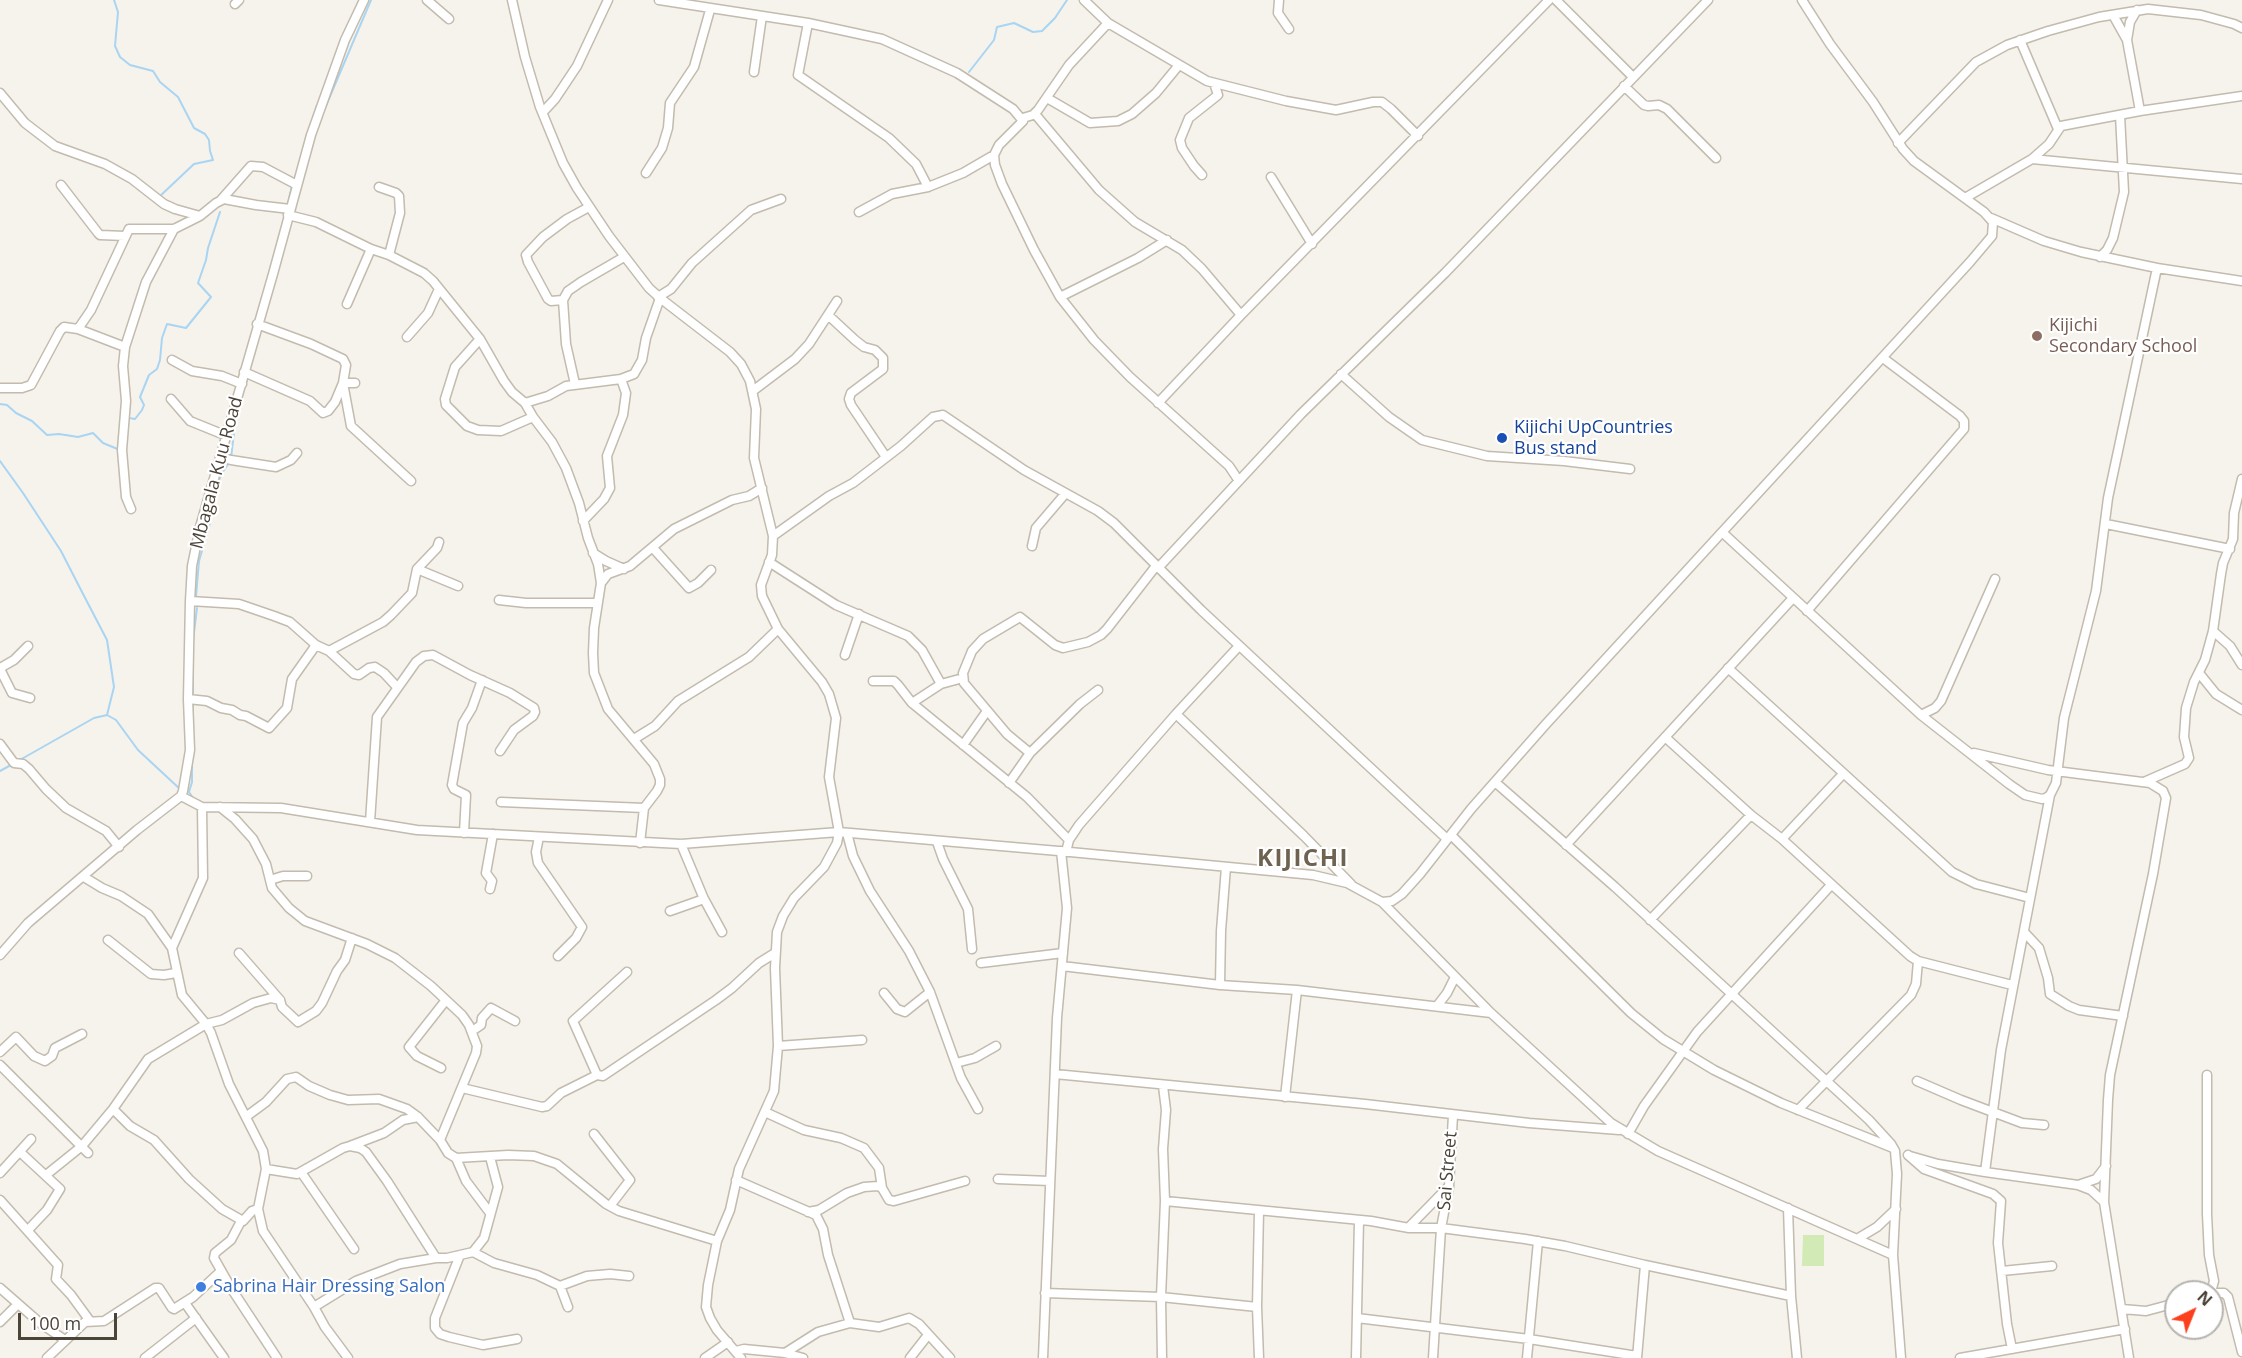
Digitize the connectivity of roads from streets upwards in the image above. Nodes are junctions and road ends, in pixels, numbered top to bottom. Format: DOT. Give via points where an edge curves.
graph roads {
  1 [pos="364,0"];
  2 [pos="427,0"];
  3 [pos="512,0"];
  4 [pos="608,0"];
  5 [pos="659,0"];
  6 [pos="1084,0"];
  7 [pos="1279,0"];
  8 [pos="1549,0"];
  9 [pos="1556,0"];
  10 [pos="1708,0"];
  11 [pos="1802,0"];
  12 [pos="712,6"];
  13 [pos="2137,10"];
  14 [pos="2113,15"];
  15 [pos="762,16"];
  16 [pos="449,19"];
  17 [pos="808,23"];
  18 [pos="1108,23"];
  19 [pos="2242,28"];
  20 [pos="1289,29"];
  21 [pos="2020,40"];
  22 [pos="2127,40"];
  23 [pos="1179,65"];
  24 [pos="754,72"];
  25 [pos="1633,77"];
  26 [pos="1214,83"];
  27 [pos="1624,86"];
  28 [pos="1,95"];
  29 [pos="2242,96"];
  30 [pos="1047,98"];
  31 [pos="2140,111"];
  32 [pos="543,112"];
  33 [pos="1035,114"];
  34 [pos="2120,115"];
  35 [pos="1023,118"];
  36 [pos="2058,129"];
  37 [pos="1418,136"];
  38 [pos="1898,143"];
  39 [pos="994,155"];
  40 [pos="1716,158"];
  41 [pos="2032,159"];
  42 [pos="2124,169"];
  43 [pos="646,173"];
  44 [pos="1202,175"];
  45 [pos="1271,177"];
  46 [pos="2242,179"];
  47 [pos="61,184"];
  48 [pos="297,185"];
  49 [pos="379,187"];
  50 [pos="928,187"];
  51 [pos="1965,198"];
  52 [pos="221,200"];
  53 [pos="781,200"];
  54 [pos="589,207"];
  55 [pos="289,212"];
  56 [pos="859,212"];
  57 [pos="200,216"];
  58 [pos="1991,218"];
  59 [pos="174,229"];
  60 [pos="125,236"];
  61 [pos="1167,240"];
  62 [pos="1312,244"];
  63 [pos="371,249"];
  64 [pos="389,255"];
  65 [pos="624,257"];
  66 [pos="2100,257"];
  67 [pos="2157,268"];
  68 [pos="2242,281"];
  69 [pos="439,289"];
  70 [pos="1060,297"];
  71 [pos="659,298"];
  72 [pos="563,300"];
  73 [pos="837,301"];
  74 [pos="347,304"];
  75 [pos="828,315"];
  76 [pos="1241,315"];
  77 [pos="257,324"];
  78 [pos="78,329"];
  79 [pos="407,338"];
  80 [pos="480,339"];
  81 [pos="124,347"];
  82 [pos="1883,358"];
  83 [pos="172,360"];
  84 [pos="244,372"];
  85 [pos="1341,374"];
  86 [pos="621,379"];
  87 [pos="343,383"];
  88 [pos="242,384"];
  89 [pos="355,384"];
  90 [pos="574,384"];
  91 [pos="0,388"];
  92 [pos="754,390"];
  93 [pos="171,399"];
  94 [pos="525,403"];
  95 [pos="1158,403"];
  96 [pos="533,417"];
  97 [pos="227,436"];
  98 [pos="297,453"];
  99 [pos="220,457"];
  100 [pos="886,457"];
  101 [pos="1229,466"];
  102 [pos="1630,469"];
  103 [pos="1246,474"];
  104 [pos="2242,480"];
  105 [pos="411,481"];
  106 [pos="1239,481"];
  107 [pos="762,489"];
  108 [pos="1065,494"];
  109 [pos="131,509"];
  110 [pos="584,521"];
  111 [pos="2106,524"];
  112 [pos="1723,533"];
  113 [pos="773,536"];
  114 [pos="439,542"];
  115 [pos="1032,546"];
  116 [pos="2214,547"];
  117 [pos="653,548"];
  118 [pos="2230,549"];
  119 [pos="593,553"];
  120 [pos="769,562"];
  121 [pos="2223,563"];
  122 [pos="1157,567"];
  123 [pos="417,569"];
  124 [pos="624,569"];
  125 [pos="711,570"];
  126 [pos="1995,579"];
  127 [pos="601,583"];
  128 [pos="458,586"];
  129 [pos="1793,598"];
  130 [pos="499,600"];
  131 [pos="190,601"];
  132 [pos="597,603"];
  133 [pos="1807,611"];
  134 [pos="859,614"];
  135 [pos="778,629"];
  136 [pos="2213,631"];
  137 [pos="316,645"];
  138 [pos="28,646"];
  139 [pos="1239,646"];
  140 [pos="330,651"];
  141 [pos="845,655"];
  142 [pos="2242,665"];
  143 [pos="0,668"];
  144 [pos="1728,668"];
  145 [pos="2199,673"];
  146 [pos="963,678"];
  147 [pos="482,680"];
  148 [pos="873,681"];
  149 [pos="941,684"];
  150 [pos="397,687"];
  151 [pos="1098,690"];
  152 [pos="30,699"];
  153 [pos="188,699"];
  154 [pos="912,703"];
  155 [pos="2242,710"];
  156 [pos="987,711"];
  157 [pos="1176,714"];
  158 [pos="1921,715"];
  159 [pos="1665,737"];
  160 [pos="634,739"];
  161 [pos="0,744"];
  162 [pos="963,745"];
  163 [pos="500,751"];
  164 [pos="1970,752"];
  165 [pos="1030,753"];
  166 [pos="2058,771"];
  167 [pos="1844,774"];
  168 [pos="1495,782"];
  169 [pos="2144,782"];
  170 [pos="1009,783"];
  171 [pos="2050,795"];
  172 [pos="180,796"];
  173 [pos="501,802"];
  174 [pos="202,807"];
  175 [pos="220,807"];
  176 [pos="644,808"];
  177 [pos="1751,815"];
  178 [pos="370,822"];
  179 [pos="464,832"];
  180 [pos="843,832"];
  181 [pos="493,834"];
  182 [pos="539,837"];
  183 [pos="1449,837"];
  184 [pos="1782,839"];
  185 [pos="1069,840"];
  186 [pos="937,842"];
  187 [pos="640,843"];
  188 [pos="681,844"];
  189 [pos="1566,844"];
  190 [pos="119,847"];
  191 [pos="1064,852"];
  192 [pos="1226,867"];
  193 [pos="307,876"];
  194 [pos="84,877"];
  195 [pos="270,880"];
  196 [pos="1831,885"];
  197 [pos="1354,886"];
  198 [pos="490,889"];
  199 [pos="2030,898"];
  200 [pos="704,899"];
  201 [pos="1382,902"];
  202 [pos="670,911"];
  203 [pos="1650,920"];
  204 [pos="722,932"];
  205 [pos="2025,933"];
  206 [pos="352,938"];
  207 [pos="108,940"];
  208 [pos="172,948"];
  209 [pos="972,949"];
  210 [pos="239,953"];
  211 [pos="775,953"];
  212 [pos="1063,953"];
  213 [pos="0,955"];
  214 [pos="558,956"];
  215 [pos="1918,961"];
  216 [pos="981,963"];
  217 [pos="1062,966"];
  218 [pos="627,972"];
  219 [pos="176,973"];
  220 [pos="1455,976"];
  221 [pos="1220,985"];
  222 [pos="2012,986"];
  223 [pos="1297,990"];
  224 [pos="930,992"];
  225 [pos="884,993"];
  226 [pos="1731,993"];
  227 [pos="279,1000"];
  228 [pos="446,1000"];
  229 [pos="1437,1006"];
  230 [pos="1491,1013"];
  231 [pos="2122,1016"];
  232 [pos="515,1021"];
  233 [pos="206,1024"];
  234 [pos="472,1031"];
  235 [pos="82,1034"];
  236 [pos="862,1040"];
  237 [pos="778,1046"];
  238 [pos="996,1046"];
  239 [pos="0,1052"];
  240 [pos="1683,1052"];
  241 [pos="956,1063"];
  242 [pos="0,1065"];
  243 [pos="441,1068"];
  244 [pos="1055,1074"];
  245 [pos="597,1075"];
  246 [pos="2207,1075"];
  247 [pos="1917,1081"];
  248 [pos="1827,1082"];
  249 [pos="1163,1086"];
  250 [pos="462,1088"];
  251 [pos="1285,1097"];
  252 [pos="113,1109"];
  253 [pos="978,1109"];
  254 [pos="1798,1110"];
  255 [pos="765,1112"];
  256 [pos="1993,1112"];
  257 [pos="1452,1114"];
  258 [pos="247,1116"];
  259 [pos="418,1117"];
  260 [pos="2044,1125"];
  261 [pos="1625,1132"];
  262 [pos="594,1134"];
  263 [pos="31,1139"];
  264 [pos="440,1140"];
  265 [pos="350,1146"];
  266 [pos="85,1149"];
  267 [pos="1894,1150"];
  268 [pos="20,1152"];
  269 [pos="1908,1155"];
  270 [pos="489,1157"];
  271 [pos="456,1158"];
  272 [pos="2107,1165"];
  273 [pos="266,1169"];
  274 [pos="301,1172"];
  275 [pos="1985,1172"];
  276 [pos="0,1173"];
  277 [pos="46,1175"];
  278 [pos="998,1179"];
  279 [pos="736,1180"];
  280 [pos="965,1181"];
  281 [pos="1050,1181"];
  282 [pos="2078,1185"];
  283 [pos="1449,1187"];
  284 [pos="882,1188"];
  285 [pos="0,1200"];
  286 [pos="1165,1201"];
  287 [pos="2104,1202"];
  288 [pos="610,1206"];
  289 [pos="1788,1208"];
  290 [pos="258,1209"];
  291 [pos="1896,1209"];
  292 [pos="1259,1211"];
  293 [pos="807,1212"];
  294 [pos="490,1213"];
  295 [pos="1359,1220"];
  296 [pos="241,1221"];
  297 [pos="1409,1228"];
  298 [pos="1441,1228"];
  299 [pos="27,1230"];
  300 [pos="1857,1239"];
  301 [pos="717,1241"];
  302 [pos="1538,1241"];
  303 [pos="354,1250"];
  304 [pos="473,1252"];
  305 [pos="1893,1255"];
  306 [pos="460,1256"];
  307 [pos="436,1258"];
  308 [pos="1645,1265"];
  309 [pos="2052,1266"];
  310 [pos="221,1271"];
  311 [pos="2002,1271"];
  312 [pos="629,1276"];
  313 [pos="2214,1280"];
  314 [pos="560,1286"];
  315 [pos="0,1288"];
  316 [pos="1045,1293"];
  317 [pos="2224,1293"];
  318 [pos="1791,1296"];
  319 [pos="1161,1297"];
  320 [pos="185,1303"];
  321 [pos="18,1305"];
  322 [pos="2164,1306"];
  323 [pos="314,1307"];
  324 [pos="568,1307"];
  325 [pos="1257,1307"];
  326 [pos="2122,1309"];
  327 [pos="196,1318"];
  328 [pos="1357,1318"];
  329 [pos="90,1321"];
  330 [pos="0,1322"];
  331 [pos="850,1323"];
  332 [pos="1436,1327"];
  333 [pos="2125,1329"];
  334 [pos="928,1335"];
  335 [pos="517,1339"];
  336 [pos="1529,1339"];
  337 [pos="65,1340"];
  338 [pos="728,1342"];
  339 [pos="2012,1349"];
  340 [pos="785,1353"];
  341 [pos="2242,1353"];
  342 [pos="738,1354"];
  343 [pos="1637,1357"];
  344 [pos="47,1358"];
  345 [pos="145,1358"];
  346 [pos="224,1358"];
  347 [pos="277,1358"];
  348 [pos="348,1358"];
  349 [pos="705,1358"];
  350 [pos="803,1358"];
  351 [pos="910,1358"];
  352 [pos="950,1358"];
  353 [pos="1042,1358"];
  354 [pos="1162,1358"];
  355 [pos="1259,1358"];
  356 [pos="1356,1358"];
  357 [pos="1433,1358"];
  358 [pos="1527,1358"];
  359 [pos="1797,1358"];
  360 [pos="1901,1358"];
  361 [pos="1960,1358"];
  362 [pos="2129,1358"];
  1 -- 48 [label="street, Mbagala Kuu Road" via="331,78"];
  2 -- 16 [label="street"];
  3 -- 32 [label="street" via="531,80"];
  4 -- 32 [label="street" via="577,66"];
  5 -- 12 [label="street"];
  6 -- 18 [label="street"];
  7 -- 20 [label="street" via="1278,13"];
  8 -- 37 [label="street"];
  9 -- 25 [label="street"];
  10 -- 25 [label="street"];
  11 -- 38 [label="street"];
  12 -- 15 [label="street"];
  12 -- 43 [label="street" via="694,67 670,103 662,148"];
  13 -- 14 [label="street"];
  13 -- 19 [label="street" via="2201,15"];
  13 -- 22 [label="street"];
  14 -- 21 [label="street"];
  14 -- 22 [label="street"];
  15 -- 17 [label="street"];
  15 -- 24 [label="street"];
  17 -- 35 [label="street" via="872,36 914,52 968,79"];
  17 -- 50 [label="street" via="798,75 889,138 916,164"];
  18 -- 23 [label="street"];
  18 -- 30 [label="street" via="1069,65"];
  21 -- 36 [label="street"];
  21 -- 38 [label="street" via="1976,62"];
  22 -- 31 [label="street"];
  23 -- 26 [label="street"];
  23 -- 30 [label="street" via="1156,93 1118,121 1090,123"];
  25 -- 27 [label="street"];
  26 -- 37 [label="street" via="1336,110 1382,102"];
  26 -- 44 [label="street" via="1218,95 1189,118 1180,140"];
  27 -- 40 [label="street" via="1644,105 1667,109"];
  27 -- 85 [label="street" via="1445,273"];
  28 -- 57 [label="street" via="25,123 55,146 105,164 164,204"];
  29 -- 31 [label="street"];
  30 -- 33 [label="street"];
  31 -- 34 [label="street"];
  32 -- 54 [label="street" via="563,163"];
  33 -- 35 [label="street"];
  33 -- 61 [label="street" via="1099,190 1135,222"];
  34 -- 36 [label="street"];
  34 -- 42 [label="street"];
  35 -- 39 [label="street"];
  36 -- 41 [label="street" via="2049,144"];
  37 -- 62 [label="street"];
  38 -- 51 [label="street" via="1914,161"];
  39 -- 50 [label="street"];
  39 -- 70 [label="street" via="1002,184"];
  41 -- 42 [label="street"];
  41 -- 51 [label="street"];
  42 -- 46 [label="street"];
  42 -- 66 [label="street" via="2124,192 2113,238"];
  45 -- 62 [label="street"];
  47 -- 60 [label="street" via="98,234"];
  48 -- 52 [label="street" via="263,167 251,166"];
  48 -- 55 [label="street, Mbagala Kuu Road"];
  49 -- 64 [label="street" via="399,196 400,213"];
  50 -- 56 [label="street" via="892,194"];
  51 -- 58 [label="street"];
  52 -- 55 [label="street"];
  52 -- 57 [label="street"];
  53 -- 71 [label="street" via="751,210 692,262"];
  54 -- 65 [label="street"];
  54 -- 72 [label="street" via="543,237 526,255 548,299"];
  55 -- 63 [label="street"];
  55 -- 77 [label="street, Mbagala Kuu Road"];
  57 -- 59 [label="street"];
  58 -- 66 [label="street" via="2044,241"];
  58 -- 82 [label="street" via="1994,232 1989,240"];
  59 -- 60 [label="street" via="132,227"];
  59 -- 81 [label="street" via="146,282"];
  60 -- 78 [label="street" via="91,310"];
  61 -- 70 [label="street"];
  61 -- 76 [label="street" via="1194,261"];
  62 -- 76 [label="street"];
  63 -- 64 [label="street"];
  63 -- 74 [label="street"];
  64 -- 69 [label="street" via="424,273"];
  65 -- 71 [label="street"];
  65 -- 72 [label="street" via="568,291"];
  66 -- 67 [label="street"];
  67 -- 68 [label="street"];
  67 -- 111 [label="street" via="2113,472"];
  69 -- 79 [label="street" via="428,313"];
  69 -- 80 [label="street"];
  70 -- 95 [label="street" via="1094,340"];
  71 -- 86 [label="street" via="641,364 634,374"];
  71 -- 92 [label="street" via="743,361"];
  72 -- 90 [label="street"];
  73 -- 75 [label="street"];
  75 -- 92 [label="street" via="809,345"];
  75 -- 100 [label="street" via="882,358 883,369 851,393 849,399"];
  76 -- 95 [label="street"];
  77 -- 84 [label="street, Mbagala Kuu Road"];
  77 -- 87 [label="street" via="343,359"];
  78 -- 81 [label="street"];
  78 -- 91 [label="street" via="61,329 31,385"];
  80 -- 94 [label="street" via="508,386"];
  80 -- 96 [label="street" via="455,367 446,405 467,426 478,430 501,431"];
  81 -- 109 [label="street" via="126,401 122,450 126,497"];
  82 -- 112 [label="street"];
  82 -- 133 [label="street" via="1960,416 1964,429"];
  83 -- 88 [label="street" via="192,371"];
  84 -- 87 [label="street" via="310,401 323,413 335,402"];
  84 -- 88 [label="street, Mbagala Kuu Road"];
  85 -- 102 [label="street" via="1389,417 1422,440 1487,456"];
  85 -- 103 [label="street"];
  86 -- 90 [label="street"];
  86 -- 110 [label="street" via="626,393 607,456 610,488"];
  87 -- 89 [label="street"];
  87 -- 105 [label="street" via="351,426"];
  88 -- 97 [label="street, Mbagala Kuu Road"];
  90 -- 94 [label="street"];
  92 -- 107 [label="street" via="754,458"];
  93 -- 97 [label="street" via="190,421"];
  94 -- 96 [label="street"];
  95 -- 101 [label="street"];
  96 -- 110 [label="street" via="566,468"];
  97 -- 99 [label="street, Mbagala Kuu Road"];
  98 -- 99 [label="street" via="276,467"];
  99 -- 131 [label="street, Mbagala Kuu Road" via="200,527"];
  100 -- 108 [label="street" via="940,414"];
  100 -- 113 [label="street"];
  101 -- 103 [label="street"];
  101 -- 106 [label="street"];
  103 -- 106 [label="street"];
  104 -- 118 [label="street"];
  106 -- 122 [label="street"];
  107 -- 113 [label="street"];
  107 -- 117 [label="street" via="674,529"];
  108 -- 115 [label="street" via="1036,528"];
  108 -- 122 [label="street" via="1105,515"];
  110 -- 119 [label="street"];
  111 -- 116 [label="street"];
  111 -- 166 [label="street" via="2093,606 2064,718"];
  112 -- 129 [label="street"];
  112 -- 168 [label="street"];
  113 -- 120 [label="street"];
  114 -- 123 [label="street"];
  116 -- 118 [label="street"];
  116 -- 121 [label="street"];
  117 -- 124 [label="street"];
  117 -- 125 [label="street" via="689,588"];
  118 -- 121 [label="street"];
  119 -- 124 [label="street"];
  119 -- 127 [label="street"];
  120 -- 134 [label="street" via="817,594"];
  120 -- 135 [label="street" via="761,591"];
  121 -- 136 [label="street"];
  122 -- 139 [label="street"];
  122 -- 146 [label="street" via="1101,635 1063,648 1020,617 977,645"];
  123 -- 128 [label="street"];
  123 -- 140 [label="street" via="412,592 391,615"];
  124 -- 127 [label="street" via="608,574"];
  126 -- 158 [label="street" via="1941,701"];
  127 -- 132 [label="street"];
  129 -- 133 [label="street"];
  129 -- 144 [label="street"];
  130 -- 132 [label="street"];
  131 -- 137 [label="street" via="239,604 274,616 290,622"];
  131 -- 153 [label="street, Mbagala Kuu Road"];
  132 -- 160 [label="street" via="594,673 608,709"];
  133 -- 158 [label="street"];
  134 -- 141 [label="street"];
  134 -- 149 [label="street" via="916,642"];
  135 -- 160 [label="street" via="749,657 678,701 655,726"];
  135 -- 180 [label="street" via="822,682 835,711 829,777"];
  136 -- 142 [label="street" via="2230,646"];
  136 -- 145 [label="street"];
  137 -- 140 [label="street"];
  137 -- 153 [label="street" via="292,679 287,708 269,728 207,701"];
  138 -- 143 [label="street"];
  139 -- 157 [label="street"];
  139 -- 183 [label="street"];
  140 -- 150 [label="street" via="354,674 375,667"];
  143 -- 152 [label="street" via="12,693"];
  144 -- 159 [label="street"];
  144 -- 167 [label="street"];
  145 -- 155 [label="street" via="2216,694"];
  145 -- 169 [label="street" via="2186,708 2184,737 2189,758 2185,764"];
  146 -- 149 [label="street"];
  146 -- 156 [label="street"];
  147 -- 150 [label="street" via="430,654 416,662"];
  147 -- 163 [label="street" via="534,708 533,716 514,730"];
  147 -- 179 [label="street" via="463,723 452,784 466,795"];
  148 -- 154 [label="street" via="894,681"];
  149 -- 154 [label="street"];
  150 -- 178 [label="street" via="376,717"];
  151 -- 165 [label="street"];
  153 -- 172 [label="street, Mbagala Kuu Road" via="189,759"];
  154 -- 162 [label="street"];
  156 -- 162 [label="street"];
  156 -- 165 [label="street"];
  157 -- 185 [label="street"];
  157 -- 197 [label="street"];
  158 -- 164 [label="street"];
  159 -- 177 [label="street"];
  159 -- 189 [label="street"];
  160 -- 176 [label="street" via="654,764 660,779 657,791"];
  161 -- 190 [label="street" via="14,763 29,769 66,808 101,826"];
  162 -- 170 [label="street"];
  164 -- 166 [label="street"];
  164 -- 171 [label="street" via="2025,795 2042,799"];
  165 -- 170 [label="street"];
  166 -- 169 [label="street"];
  166 -- 171 [label="street"];
  167 -- 184 [label="street"];
  167 -- 199 [label="street" via="1952,872 1976,884"];
  168 -- 183 [label="street"];
  168 -- 189 [label="street"];
  169 -- 231 [label="street" via="2157,786 2166,798"];
  170 -- 185 [label="street"];
  171 -- 199 [label="street"];
  172 -- 174 [label="street"];
  172 -- 190 [label="street"];
  173 -- 176 [label="street"];
  174 -- 175 [label="street"];
  174 -- 208 [label="street" via="203,878"];
  175 -- 178 [label="street" via="282,808"];
  175 -- 195 [label="street" via="253,839"];
  176 -- 187 [label="street"];
  177 -- 184 [label="street"];
  177 -- 203 [label="street"];
  178 -- 179 [label="street"];
  179 -- 181 [label="street"];
  180 -- 186 [label="street"];
  180 -- 188 [label="street"];
  180 -- 211 [label="street" via="824,867 800,891 783,916"];
  180 -- 224 [label="street" via="870,891"];
  181 -- 182 [label="street"];
  181 -- 198 [label="street" via="486,873 492,881"];
  182 -- 187 [label="street"];
  182 -- 214 [label="street" via="537,863 582,927"];
  183 -- 201 [label="street" via="1402,894"];
  183 -- 240 [label="street" via="1631,1013"];
  184 -- 196 [label="street"];
  185 -- 191 [label="street"];
  186 -- 191 [label="street"];
  186 -- 209 [label="street" via="968,909"];
  187 -- 188 [label="street"];
  188 -- 200 [label="street"];
  189 -- 203 [label="street"];
  190 -- 194 [label="street"];
  191 -- 192 [label="street"];
  191 -- 212 [label="street" via="1067,908"];
  192 -- 197 [label="street" via="1313,875"];
  192 -- 221 [label="street"];
  193 -- 195 [label="street"];
  194 -- 208 [label="street" via="148,914"];
  194 -- 213 [label="street" via="28,923"];
  195 -- 206 [label="street" via="277,896 301,918"];
  196 -- 215 [label="street"];
  196 -- 226 [label="street"];
  197 -- 201 [label="street"];
  199 -- 205 [label="street"];
  200 -- 202 [label="street"];
  200 -- 204 [label="street"];
  201 -- 220 [label="street"];
  203 -- 226 [label="street"];
  205 -- 222 [label="street"];
  205 -- 231 [label="street" via="2039,948 2050,994 2079,1010"];
  206 -- 227 [label="street" via="345,960 318,1010 298,1022"];
  206 -- 228 [label="street" via="395,958"];
  207 -- 219 [label="street" via="151,974"];
  208 -- 219 [label="street"];
  210 -- 227 [label="street"];
  211 -- 237 [label="street"];
  211 -- 245 [label="street" via="716,1000 603,1076"];
  212 -- 216 [label="street"];
  212 -- 217 [label="street"];
  215 -- 222 [label="street"];
  215 -- 248 [label="street" via="1911,995"];
  217 -- 221 [label="street"];
  217 -- 244 [label="street"];
  218 -- 245 [label="street" via="573,1021"];
  219 -- 233 [label="street" via="182,995"];
  220 -- 229 [label="street"];
  220 -- 230 [label="street"];
  221 -- 223 [label="street"];
  222 -- 256 [label="street"];
  223 -- 229 [label="street"];
  223 -- 251 [label="street"];
  224 -- 225 [label="street" via="905,1012 897,1009"];
  224 -- 241 [label="street"];
  226 -- 240 [label="street"];
  226 -- 248 [label="street"];
  227 -- 233 [label="street" via="253,1003"];
  228 -- 234 [label="street"];
  228 -- 243 [label="street" via="409,1047 417,1056"];
  229 -- 230 [label="street"];
  230 -- 261 [label="street" via="1599,1114"];
  231 -- 272 [label="street" via="2110,1075"];
  232 -- 234 [label="street" via="491,1008"];
  233 -- 252 [label="street" via="148,1059"];
  233 -- 258 [label="street" via="229,1084"];
  234 -- 250 [label="street" via="476,1053"];
  235 -- 239 [label="street" via="56,1047 45,1061 34,1056 17,1037"];
  236 -- 237 [label="street"];
  237 -- 255 [label="street" via="774,1091"];
  238 -- 241 [label="street"];
  240 -- 254 [label="street"];
  240 -- 261 [label="street"];
  241 -- 253 [label="street"];
  242 -- 266 [label="street"];
  244 -- 249 [label="street"];
  244 -- 281 [label="street"];
  245 -- 250 [label="street" via="542,1107"];
  246 -- 313 [label="street" via="2207,1214"];
  247 -- 256 [label="street"];
  248 -- 254 [label="street"];
  248 -- 267 [label="street" via="1882,1132"];
  249 -- 251 [label="street"];
  249 -- 286 [label="street"];
  250 -- 264 [label="street"];
  251 -- 257 [label="street"];
  252 -- 266 [label="street"];
  252 -- 296 [label="street" via="130,1126 154,1140 213,1201"];
  254 -- 267 [label="street"];
  255 -- 279 [label="street"];
  255 -- 284 [label="street" via="804,1130 864,1148 879,1168"];
  256 -- 260 [label="street" via="2026,1124"];
  256 -- 275 [label="street"];
  257 -- 261 [label="street"];
  257 -- 283 [label="street, Sai Street"];
  258 -- 259 [label="street" via="287,1079 296,1077 344,1099 387,1100"];
  258 -- 273 [label="street" via="263,1151"];
  259 -- 264 [label="street"];
  259 -- 265 [label="street" via="403,1120 384,1133"];
  261 -- 289 [label="street" via="1658,1151"];
  262 -- 288 [label="street" via="630,1180"];
  263 -- 268 [label="street"];
  264 -- 271 [label="street"];
  265 -- 274 [label="street"];
  265 -- 307 [label="street" via="366,1152"];
  266 -- 277 [label="street"];
  267 -- 269 [label="street"];
  267 -- 291 [label="street"];
  268 -- 276 [label="street"];
  268 -- 277 [label="street"];
  269 -- 275 [label="street"];
  269 -- 311 [label="street" via="1924,1169 1998,1197 2002,1207 1998,1243"];
  270 -- 271 [label="street"];
  270 -- 288 [label="street" via="534,1156 551,1161"];
  270 -- 294 [label="street" via="498,1187"];
  271 -- 294 [label="street" via="466,1181"];
  272 -- 282 [label="street" via="2096,1179"];
  272 -- 287 [label="street"];
  273 -- 274 [label="street"];
  273 -- 290 [label="street"];
  274 -- 303 [label="street"];
  275 -- 282 [label="street"];
  277 -- 299 [label="street" via="60,1190"];
  278 -- 281 [label="street"];
  279 -- 293 [label="street"];
  279 -- 301 [label="street" via="730,1210"];
  280 -- 284 [label="street" via="894,1201"];
  281 -- 316 [label="street"];
  282 -- 287 [label="street"];
  283 -- 297 [label="street"];
  283 -- 298 [label="street, Sai Street"];
  284 -- 293 [label="street" via="875,1185 856,1189 819,1210"];
  285 -- 299 [label="street"];
  286 -- 292 [label="street"];
  286 -- 319 [label="street"];
  287 -- 326 [label="street"];
  288 -- 301 [label="street"];
  289 -- 300 [label="street"];
  289 -- 318 [label="street"];
  290 -- 296 [label="street"];
  290 -- 323 [label="street" via="263,1231"];
  291 -- 300 [label="street"];
  291 -- 305 [label="street"];
  292 -- 295 [label="street"];
  292 -- 325 [label="street"];
  293 -- 331 [label="street" via="821,1221"];
  294 -- 304 [label="street" via="484,1238"];
  295 -- 297 [label="street"];
  295 -- 328 [label="street"];
  296 -- 310 [label="street" via="231,1240 214,1254"];
  297 -- 298 [label="street"];
  298 -- 302 [label="street"];
  298 -- 332 [label="street, Sai Street"];
  299 -- 329 [label="street" via="58,1265 56,1280"];
  300 -- 305 [label="street"];
  301 -- 338 [label="street" via="706,1307"];
  302 -- 308 [label="street"];
  302 -- 336 [label="street"];
  304 -- 306 [label="street"];
  304 -- 314 [label="street"];
  305 -- 360 [label="street"];
  306 -- 307 [label="street"];
  306 -- 335 [label="street" via="435,1318 435,1328 440,1334 483,1345"];
  307 -- 323 [label="street" via="369,1275"];
  308 -- 318 [label="street"];
  308 -- 343 [label="street"];
  309 -- 311 [label="street"];
  310 -- 320 [label="street"];
  310 -- 347 [label="street"];
  311 -- 339 [label="street"];
  312 -- 314 [label="street" via="587,1276"];
  314 -- 324 [label="street"];
  315 -- 321 [label="street"];
  316 -- 319 [label="street"];
  316 -- 353 [label="street"];
  317 -- 341 [label="street"];
  318 -- 359 [label="street"];
  319 -- 325 [label="street"];
  319 -- 354 [label="street"];
  320 -- 327 [label="street"];
  320 -- 329 [label="street" via="172,1309 155,1288 105,1321"];
  321 -- 330 [label="street"];
  321 -- 337 [label="street"];
  322 -- 326 [label="street" via="2146,1311"];
  323 -- 348 [label="street"];
  325 -- 355 [label="street"];
  326 -- 333 [label="street"];
  327 -- 345 [label="street"];
  327 -- 346 [label="street"];
  328 -- 332 [label="street"];
  328 -- 356 [label="street"];
  329 -- 337 [label="street"];
  331 -- 334 [label="street" via="879,1327 909,1318"];
  331 -- 340 [label="street" via="811,1336"];
  332 -- 336 [label="street"];
  332 -- 357 [label="street, Sai Street"];
  333 -- 339 [label="street"];
  333 -- 362 [label="street"];
  334 -- 351 [label="street"];
  334 -- 352 [label="street"];
  336 -- 343 [label="street"];
  336 -- 358 [label="street"];
  337 -- 344 [label="street"];
  338 -- 342 [label="street"];
  338 -- 349 [label="street"];
  339 -- 361 [label="street"];
  340 -- 342 [label="street" via="744,1349"];
  340 -- 350 [label="street"];
}
